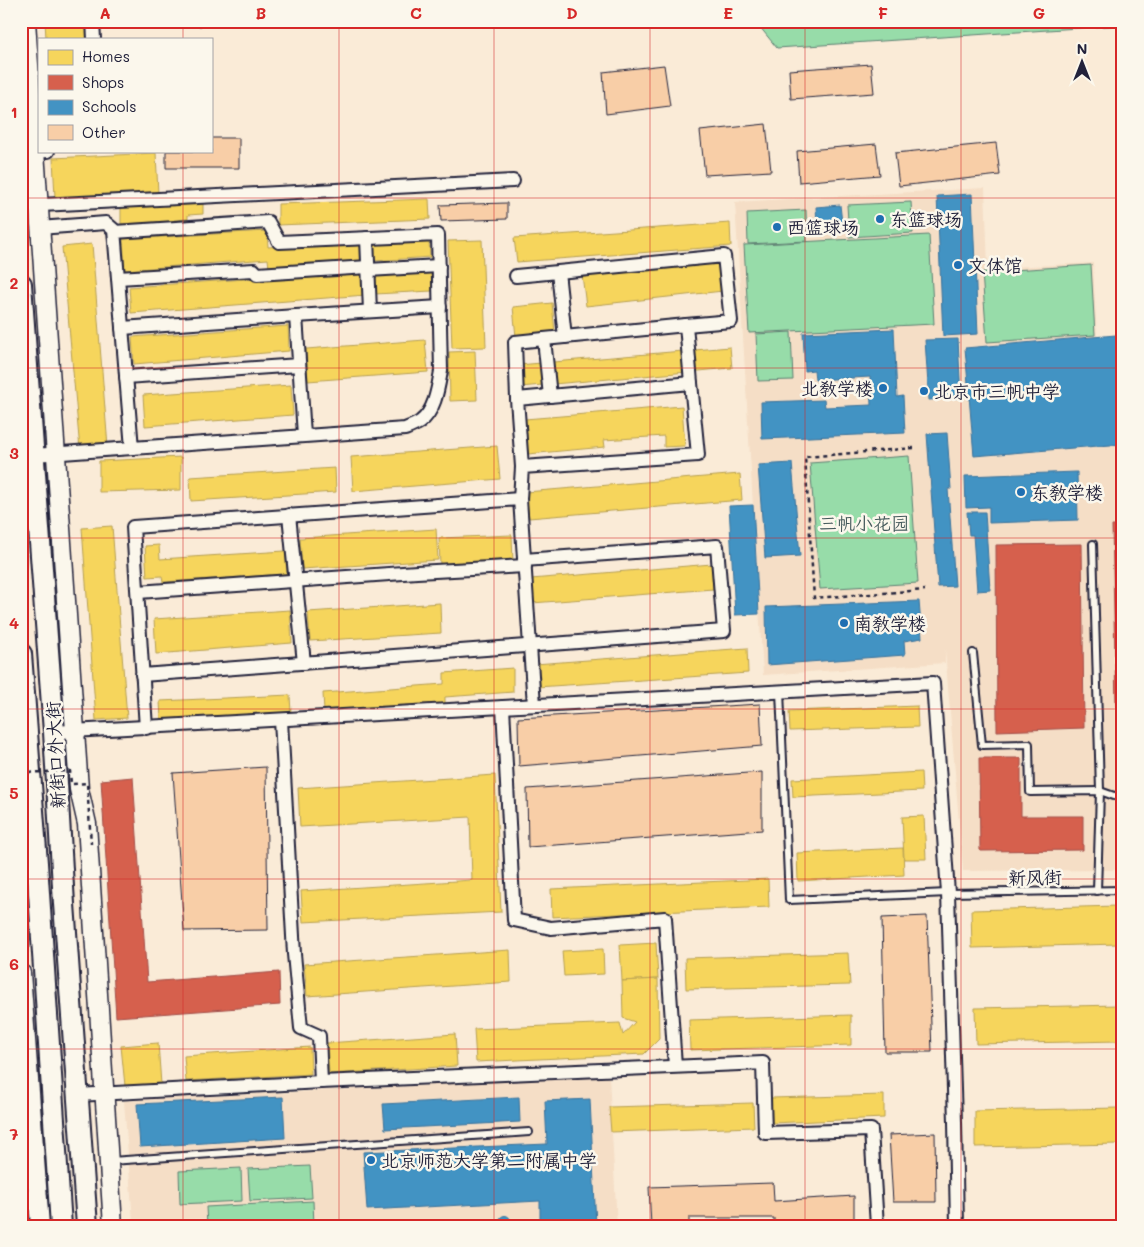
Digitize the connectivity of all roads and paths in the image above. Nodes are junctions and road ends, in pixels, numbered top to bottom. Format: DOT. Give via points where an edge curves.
graph roads {
  1 [pos="26,21"];
  2 [pos="94,21"];
  3 [pos="94,38"];
  4 [pos="38,126"];
  5 [pos="41,152"];
  6 [pos="513,181"];
  7 [pos="30,206"];
  8 [pos="39,228"];
  9 [pos="114,232"];
  10 [pos="367,238"];
  11 [pos="439,266"];
  12 [pos="368,268"];
  13 [pos="558,272"];
  14 [pos="516,276"];
  15 [pos="118,278"];
  16 [pos="21,284"];
  17 [pos="440,307"];
  18 [pos="370,311"];
  19 [pos="296,316"];
  20 [pos="686,325"];
  21 [pos="122,328"];
  22 [pos="565,337"];
  23 [pos="544,340"];
  24 [pos="299,365"];
  25 [pos="126,377"];
  26 [pos="691,383"];
  27 [pos="550,396"];
  28 [pos="517,399"];
  29 [pos="304,435"];
  30 [pos="132,448"];
  31 [pos="914,448"];
  32 [pos="34,455"];
  33 [pos="56,455"];
  34 [pos="522,467"];
  35 [pos="520,499"];
  36 [pos="289,515"];
  37 [pos="1093,544"];
  38 [pos="524,563"];
  39 [pos="296,580"];
  40 [pos="925,590"];
  41 [pos="138,592"];
  42 [pos="529,647"];
  43 [pos="973,653"];
  44 [pos="21,654"];
  45 [pos="304,663"];
  46 [pos="142,675"];
  47 [pos="780,692"];
  48 [pos="534,705"];
  49 [pos="503,707"];
  50 [pos="281,720"];
  51 [pos="146,728"];
  52 [pos="54,732"];
  53 [pos="75,732"];
  54 [pos="21,773"];
  55 [pos="1100,792"];
  56 [pos="1123,795"];
  57 [pos="27,806"];
  58 [pos="91,844"];
  59 [pos="1123,890"];
  60 [pos="1097,891"];
  61 [pos="948,893"];
  62 [pos="21,973"];
  63 [pos="674,1066"];
  64 [pos="321,1082"];
  65 [pos="105,1094"];
  66 [pos="77,1095"];
  67 [pos="529,1132"];
  68 [pos="109,1161"];
  69 [pos="40,1226"];
  70 [pos="61,1226"];
  71 [pos="87,1226"];
  72 [pos="114,1226"];
  73 [pos="877,1226"];
  74 [pos="957,1226"];
  1 -- 4 [label="street"];
  2 -- 3 [label="street"];
  5 -- 7 [label="street"];
  6 -- 7 [label="street"];
  7 -- 8 [label="street"];
  8 -- 9 [label="street" via="106,223"];
  8 -- 33 [label="street"];
  9 -- 10 [label="street" via="268,222 279,242"];
  9 -- 15 [label="street"];
  10 -- 11 [label="street" via="438,235"];
  10 -- 12 [label="street"];
  11 -- 12 [label="street"];
  11 -- 17 [label="street"];
  12 -- 15 [label="street" via="257,274 254,270"];
  12 -- 18 [label="street"];
  13 -- 14 [label="street"];
  13 -- 20 [label="street" via="724,256 730,321"];
  13 -- 22 [label="street"];
  15 -- 21 [label="street"];
  16 -- 32 [label="main road, 新街口外大街"];
  17 -- 18 [label="street"];
  17 -- 29 [label="street" via="441,371 432,406 422,421 406,429"];
  18 -- 19 [label="street"];
  19 -- 21 [label="street"];
  19 -- 24 [label="street"];
  20 -- 22 [label="street"];
  20 -- 26 [label="street"];
  21 -- 25 [label="street"];
  22 -- 23 [label="street"];
  23 -- 27 [label="street"];
  23 -- 28 [label="street" via="515,342"];
  24 -- 25 [label="street"];
  24 -- 29 [label="street"];
  25 -- 30 [label="street"];
  26 -- 27 [label="street"];
  26 -- 34 [label="street" via="698,455"];
  27 -- 28 [label="street"];
  28 -- 34 [label="street"];
  29 -- 30 [label="street"];
  30 -- 33 [label="street"];
  31 -- 40 [label="path" via="805,457 814,598"];
  32 -- 33 [label="street"];
  32 -- 52 [label="main road, 新街口外大街"];
  33 -- 53 [label="street"];
  34 -- 35 [label="street"];
  35 -- 36 [label="street"];
  35 -- 38 [label="street"];
  36 -- 39 [label="street"];
  36 -- 41 [label="street" via="133,527"];
  37 -- 55 [label="lane"];
  38 -- 39 [label="street"];
  38 -- 42 [label="street"];
  38 -- 42 [label="street" via="718,546 724,631"];
  39 -- 41 [label="street"];
  39 -- 45 [label="street"];
  41 -- 46 [label="street"];
  42 -- 45 [label="street"];
  42 -- 48 [label="street"];
  43 -- 55 [label="lane" via="982,745 1029,744 1030,792"];
  44 -- 57 [label="main road, 新街口外大街"];
  45 -- 46 [label="street"];
  46 -- 51 [label="street"];
  47 -- 48 [label="street"];
  47 -- 61 [label="street" via="933,684"];
  47 -- 61 [label="lane, 新风街" via="790,900"];
  48 -- 49 [label="street"];
  49 -- 50 [label="street"];
  49 -- 63 [label="street" via="514,920 551,928 666,918"];
  50 -- 51 [label="street"];
  50 -- 64 [label="street" via="301,1028 319,1036"];
  51 -- 53 [label="street"];
  52 -- 53 [label="street"];
  52 -- 66 [label="main road, 新街口外大街"];
  53 -- 65 [label="street" via="79,789 87,824"];
  54 -- 58 [label="path, bridge" via="70,771 71,784 87,783"];
  55 -- 56 [label="lane"];
  55 -- 60 [label="lane"];
  57 -- 70 [label="main road, 新街口外大街"];
  59 -- 60 [label="lane, 新风街"];
  60 -- 61 [label="lane, 新风街"];
  61 -- 74 [label="street"];
  62 -- 69 [label="street"];
  63 -- 64 [label="street"];
  63 -- 73 [label="street" via="763,1063 765,1133 871,1130"];
  64 -- 65 [label="street"];
  65 -- 66 [label="street"];
  65 -- 68 [label="street"];
  66 -- 71 [label="main road, 新街口外大街"];
  67 -- 68 [label="lane"];
  68 -- 72 [label="street"];
}
